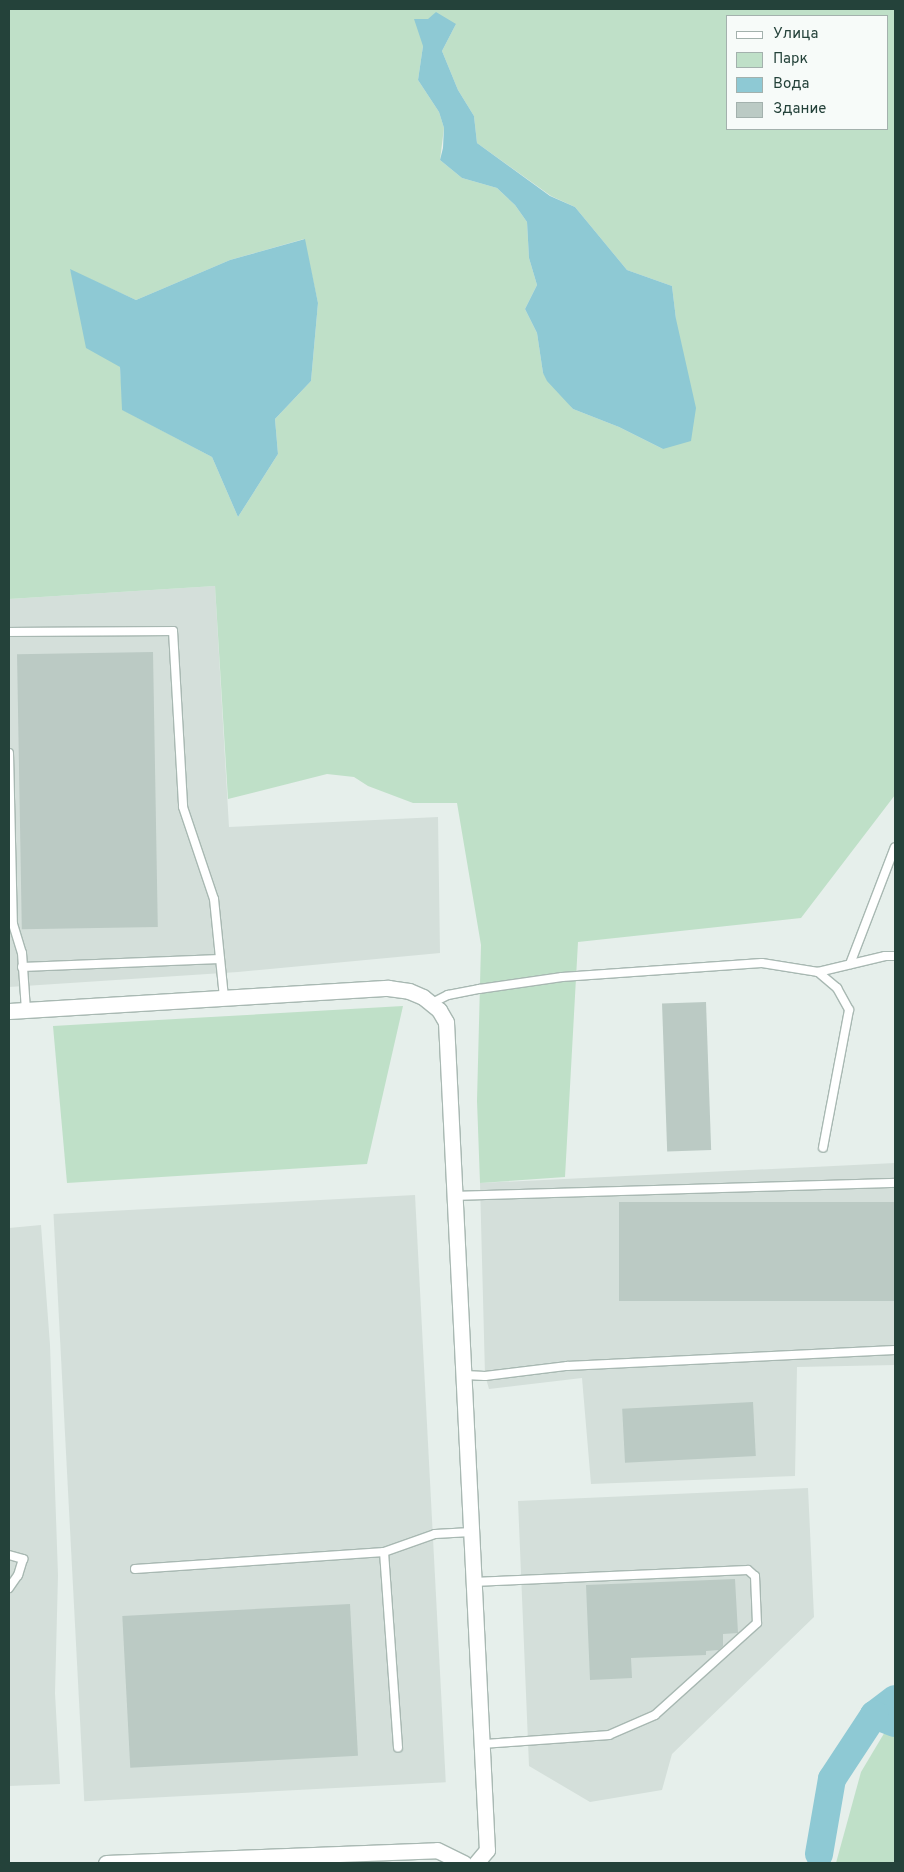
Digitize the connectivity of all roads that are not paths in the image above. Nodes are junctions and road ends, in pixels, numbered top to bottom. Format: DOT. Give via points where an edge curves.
graph roads {
  1 [pos="9,632"];
  2 [pos="9,753"];
  3 [pos="895,847"];
  4 [pos="895,956"];
  5 [pos="220,959"];
  6 [pos="850,964"];
  7 [pos="22,967"];
  8 [pos="818,972"];
  9 [pos="224,998"];
  10 [pos="432,1003"];
  11 [pos="26,1010"];
  12 [pos="9,1011"];
  13 [pos="823,1148"];
  14 [pos="895,1184"];
  15 [pos="456,1196"];
  16 [pos="895,1350"];
  17 [pos="465,1375"];
  18 [pos="471,1532"];
  19 [pos="384,1552"];
  20 [pos="9,1555"];
  21 [pos="135,1570"];
  22 [pos="473,1582"];
  23 [pos="9,1588"];
  24 [pos="482,1744"];
  25 [pos="398,1748"];
  26 [pos="106,1863"];
  27 [pos="118,1863"];
  28 [pos="464,1863"];
  29 [pos="476,1863"];
  1 -- 5 [label="lane" via="173,631 183,807 214,898"];
  2 -- 7 [label="lane" via="13,924 22,953"];
  3 -- 6 [label="lane"];
  4 -- 6 [label="lane"];
  5 -- 7 [label="lane"];
  5 -- 9 [label="lane"];
  6 -- 8 [label="lane"];
  7 -- 11 [label="lane"];
  8 -- 10 [label="lane" via="762,963 562,976 448,995"];
  8 -- 13 [label="lane" via="837,988 849,1010"];
  9 -- 10 [label="street" via="388,988 409,991"];
  9 -- 11 [label="street"];
  10 -- 15 [label="street" via="446,1022"];
  11 -- 12 [label="street"];
  14 -- 15 [label="lane"];
  15 -- 17 [label="street"];
  16 -- 17 [label="lane" via="567,1366 485,1376"];
  17 -- 18 [label="street"];
  18 -- 19 [label="lane" via="435,1534"];
  18 -- 22 [label="street"];
  19 -- 21 [label="lane"];
  19 -- 25 [label="lane"];
  20 -- 23 [label="lane" via="23,1559"];
  22 -- 24 [label="street"];
  22 -- 24 [label="lane" via="748,1570 755,1576 757,1623 655,1715 609,1735"];
  24 -- 29 [label="street" via="487,1850"];
  26 -- 27 [label="street"];
  27 -- 28 [label="street" via="437,1850"];
}
